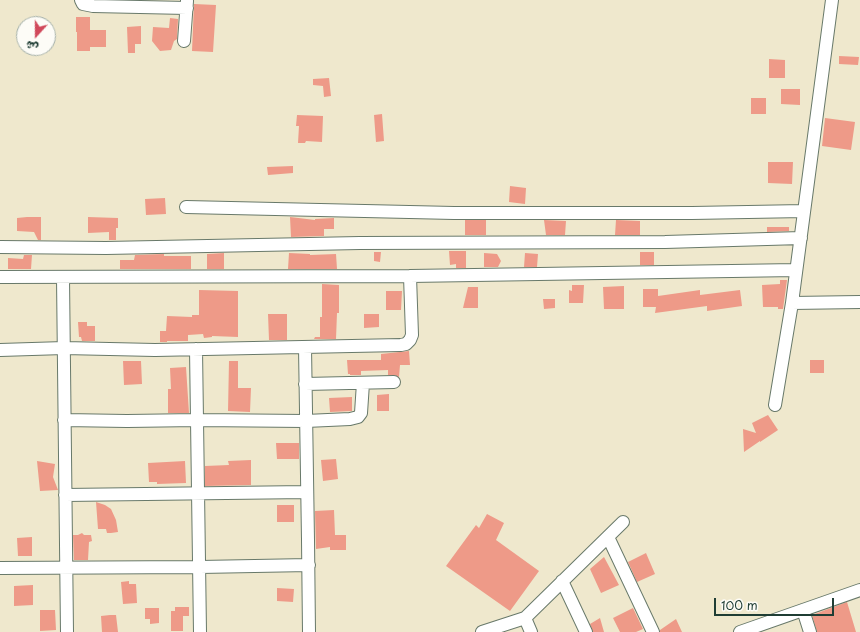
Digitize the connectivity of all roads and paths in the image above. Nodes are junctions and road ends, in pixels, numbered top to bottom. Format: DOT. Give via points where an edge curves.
graph roads {
  1 [pos="80,0"];
  2 [pos="832,0"];
  3 [pos="187,4"];
  4 [pos="184,41"];
  5 [pos="186,207"];
  6 [pos="804,211"];
  7 [pos="801,238"];
  8 [pos="0,247"];
  9 [pos="796,270"];
  10 [pos="410,276"];
  11 [pos="0,277"];
  12 [pos="63,278"];
  13 [pos="792,302"];
  14 [pos="860,302"];
  15 [pos="305,347"];
  16 [pos="64,348"];
  17 [pos="196,349"];
  18 [pos="0,350"];
  19 [pos="394,382"];
  20 [pos="363,383"];
  21 [pos="305,384"];
  22 [pos="775,405"];
  23 [pos="64,420"];
  24 [pos="197,420"];
  25 [pos="306,421"];
  26 [pos="307,492"];
  27 [pos="198,494"];
  28 [pos="65,496"];
  29 [pos="623,522"];
  30 [pos="608,537"];
  31 [pos="309,565"];
  32 [pos="66,567"];
  33 [pos="200,567"];
  34 [pos="0,568"];
  35 [pos="562,581"];
  36 [pos="859,592"];
  37 [pos="803,610"];
  38 [pos="525,618"];
  39 [pos="67,632"];
  40 [pos="200,632"];
  41 [pos="309,632"];
  42 [pos="482,632"];
  43 [pos="531,632"];
  44 [pos="586,632"];
  45 [pos="653,632"];
  46 [pos="744,632"];
  47 [pos="810,632"];
  1 -- 3 [label="street" via="83,4 93,6"];
  2 -- 6 [label="street"];
  3 -- 4 [label="street"];
  5 -- 6 [label="street" via="454,213"];
  6 -- 7 [label="street"];
  7 -- 8 [label="street" via="657,242"];
  7 -- 9 [label="street"];
  9 -- 10 [label="street"];
  9 -- 13 [label="street"];
  10 -- 12 [label="street"];
  10 -- 15 [label="street" via="412,335 406,344"];
  11 -- 12 [label="street"];
  12 -- 16 [label="street"];
  13 -- 14 [label="street"];
  13 -- 22 [label="street"];
  15 -- 17 [label="street"];
  15 -- 21 [label="street"];
  16 -- 17 [label="street"];
  16 -- 18 [label="street"];
  16 -- 23 [label="street"];
  17 -- 24 [label="street"];
  19 -- 20 [label="street"];
  20 -- 21 [label="street"];
  20 -- 25 [label="street" via="362,413 358,417"];
  21 -- 25 [label="street"];
  23 -- 24 [label="street"];
  23 -- 28 [label="street"];
  24 -- 25 [label="street"];
  24 -- 27 [label="street"];
  25 -- 26 [label="street"];
  26 -- 27 [label="street"];
  26 -- 31 [label="street"];
  27 -- 28 [label="street"];
  27 -- 33 [label="street"];
  28 -- 32 [label="street"];
  29 -- 30 [label="street"];
  30 -- 35 [label="street"];
  30 -- 45 [label="street"];
  31 -- 33 [label="street"];
  31 -- 41 [label="street"];
  32 -- 33 [label="street"];
  32 -- 34 [label="street"];
  32 -- 39 [label="street"];
  33 -- 40 [label="street"];
  35 -- 38 [label="street"];
  35 -- 44 [label="street"];
  36 -- 37 [label="street"];
  37 -- 46 [label="street"];
  37 -- 47 [label="street"];
  38 -- 42 [label="street"];
  38 -- 43 [label="street"];
}
